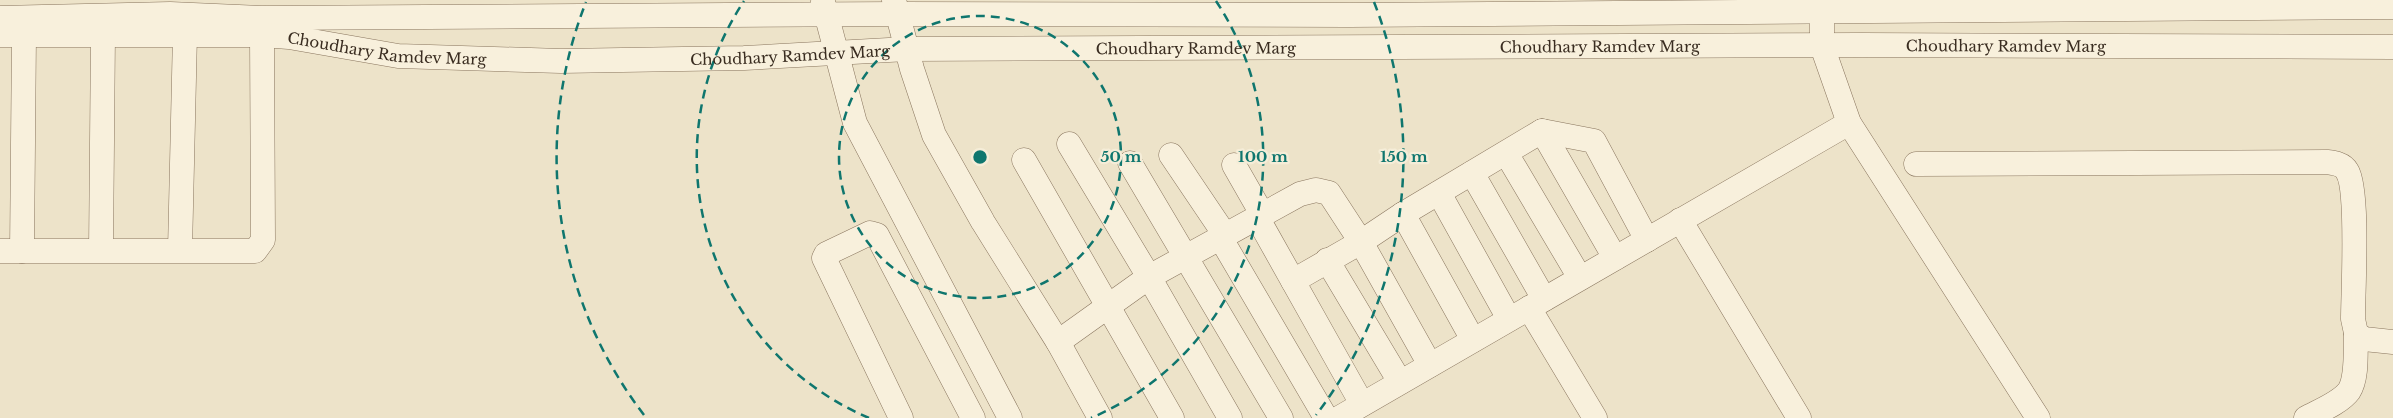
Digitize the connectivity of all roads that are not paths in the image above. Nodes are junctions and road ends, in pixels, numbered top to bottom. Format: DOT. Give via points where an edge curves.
graph roads {
  1 [pos="2034,5"];
  2 [pos="1650,6"];
  3 [pos="170,7"];
  4 [pos="896,7"];
  5 [pos="2393,7"];
  6 [pos="825,8"];
  7 [pos="1348,8"];
  8 [pos="1822,11"];
  9 [pos="0,18"];
  10 [pos="103,34"];
  11 [pos="185,34"];
  12 [pos="0,35"];
  13 [pos="24,35"];
  14 [pos="262,35"];
  15 [pos="1822,46"];
  16 [pos="2393,47"];
  17 [pos="907,50"];
  18 [pos="837,54"];
  19 [pos="1849,123"];
  20 [pos="1542,132"];
  21 [pos="1070,144"];
  22 [pos="1506,153"];
  23 [pos="1171,156"];
  24 [pos="1024,160"];
  25 [pos="1130,163"];
  26 [pos="1916,164"];
  27 [pos="1234,165"];
  28 [pos="1472,173"];
  29 [pos="1439,193"];
  30 [pos="1403,214"];
  31 [pos="1260,215"];
  32 [pos="1680,220"];
  33 [pos="1222,236"];
  34 [pos="1647,240"];
  35 [pos="1361,242"];
  36 [pos="102,250"];
  37 [pos="180,250"];
  38 [pos="11,251"];
  39 [pos="1185,257"];
  40 [pos="1615,258"];
  41 [pos="1328,260"];
  42 [pos="1149,277"];
  43 [pos="1580,278"];
  44 [pos="1293,280"];
  45 [pos="1108,304"];
  46 [pos="1527,309"];
  47 [pos="2356,333"];
  48 [pos="1473,340"];
  49 [pos="1058,342"];
  50 [pos="2393,342"];
  51 [pos="1430,365"];
  52 [pos="1400,382"];
  53 [pos="1369,408"];
  54 [pos="901,418"];
  55 [pos="973,418"];
  56 [pos="1010,418"];
  57 [pos="1100,418"];
  58 [pos="1172,418"];
  59 [pos="1230,418"];
  60 [pos="1280,418"];
  61 [pos="1326,418"];
  62 [pos="1339,418"];
  63 [pos="1595,418"];
  64 [pos="1799,418"];
  65 [pos="2038,418"];
  66 [pos="2306,418"];
  1 -- 5 [label="street"];
  1 -- 8 [label="street"];
  2 -- 7 [label="street"];
  2 -- 8 [label="street"];
  3 -- 6 [label="street" via="262,18"];
  3 -- 9 [label="street"];
  4 -- 6 [label="street"];
  4 -- 7 [label="street"];
  4 -- 17 [label="street"];
  6 -- 18 [label="street"];
  8 -- 15 [label="street"];
  10 -- 11 [label="street, Choudhary Ramdev Marg"];
  10 -- 13 [label="street, Choudhary Ramdev Marg"];
  10 -- 36 [label="street"];
  11 -- 14 [label="street, Choudhary Ramdev Marg"];
  11 -- 37 [label="street"];
  12 -- 13 [label="street, Choudhary Ramdev Marg"];
  13 -- 38 [label="street"];
  14 -- 18 [label="street, Choudhary Ramdev Marg" via="398,56 561,61"];
  14 -- 37 [label="street" via="263,240 255,251"];
  15 -- 16 [label="street, Choudhary Ramdev Marg"];
  15 -- 17 [label="street, Choudhary Ramdev Marg"];
  15 -- 19 [label="street"];
  17 -- 18 [label="street, Choudhary Ramdev Marg"];
  17 -- 49 [label="street" via="934,135 983,222"];
  18 -- 56 [label="street" via="855,123"];
  19 -- 32 [label="street"];
  19 -- 65 [label="street"];
  20 -- 22 [label="street"];
  20 -- 34 [label="street" via="1594,141"];
  20 -- 40 [label="street"];
  21 -- 42 [label="street"];
  22 -- 28 [label="street"];
  22 -- 43 [label="street"];
  23 -- 33 [label="street"];
  24 -- 45 [label="street"];
  25 -- 39 [label="street"];
  26 -- 47 [label="street" via="2341,164 2348,172 2354,199 2353,319"];
  27 -- 31 [label="street"];
  28 -- 29 [label="street"];
  28 -- 46 [label="street"];
  29 -- 30 [label="street"];
  29 -- 46 [label="street"];
  30 -- 35 [label="street"];
  30 -- 48 [label="street"];
  31 -- 33 [label="street"];
  31 -- 35 [label="street" via="1300,194 1316,190 1329,193"];
  31 -- 44 [label="street"];
  32 -- 34 [label="street"];
  32 -- 64 [label="street"];
  33 -- 39 [label="street"];
  33 -- 61 [label="street"];
  34 -- 40 [label="street"];
  35 -- 41 [label="street"];
  35 -- 51 [label="street"];
  36 -- 37 [label="street"];
  36 -- 38 [label="street"];
  39 -- 42 [label="street"];
  39 -- 60 [label="street"];
  40 -- 43 [label="street"];
  41 -- 44 [label="street"];
  41 -- 52 [label="street"];
  42 -- 45 [label="street"];
  42 -- 59 [label="street"];
  43 -- 46 [label="street"];
  44 -- 53 [label="street"];
  45 -- 49 [label="street"];
  45 -- 58 [label="street"];
  46 -- 48 [label="street"];
  46 -- 63 [label="street"];
  47 -- 50 [label="street" via="2364,339"];
  47 -- 66 [label="street" via="2353,378 2349,390 2342,398"];
  48 -- 51 [label="street"];
  49 -- 57 [label="street"];
  51 -- 52 [label="street"];
  52 -- 53 [label="street"];
  53 -- 62 [label="street"];
  54 -- 55 [label="street" via="824,258 826,254 870,233 877,236"];
}
